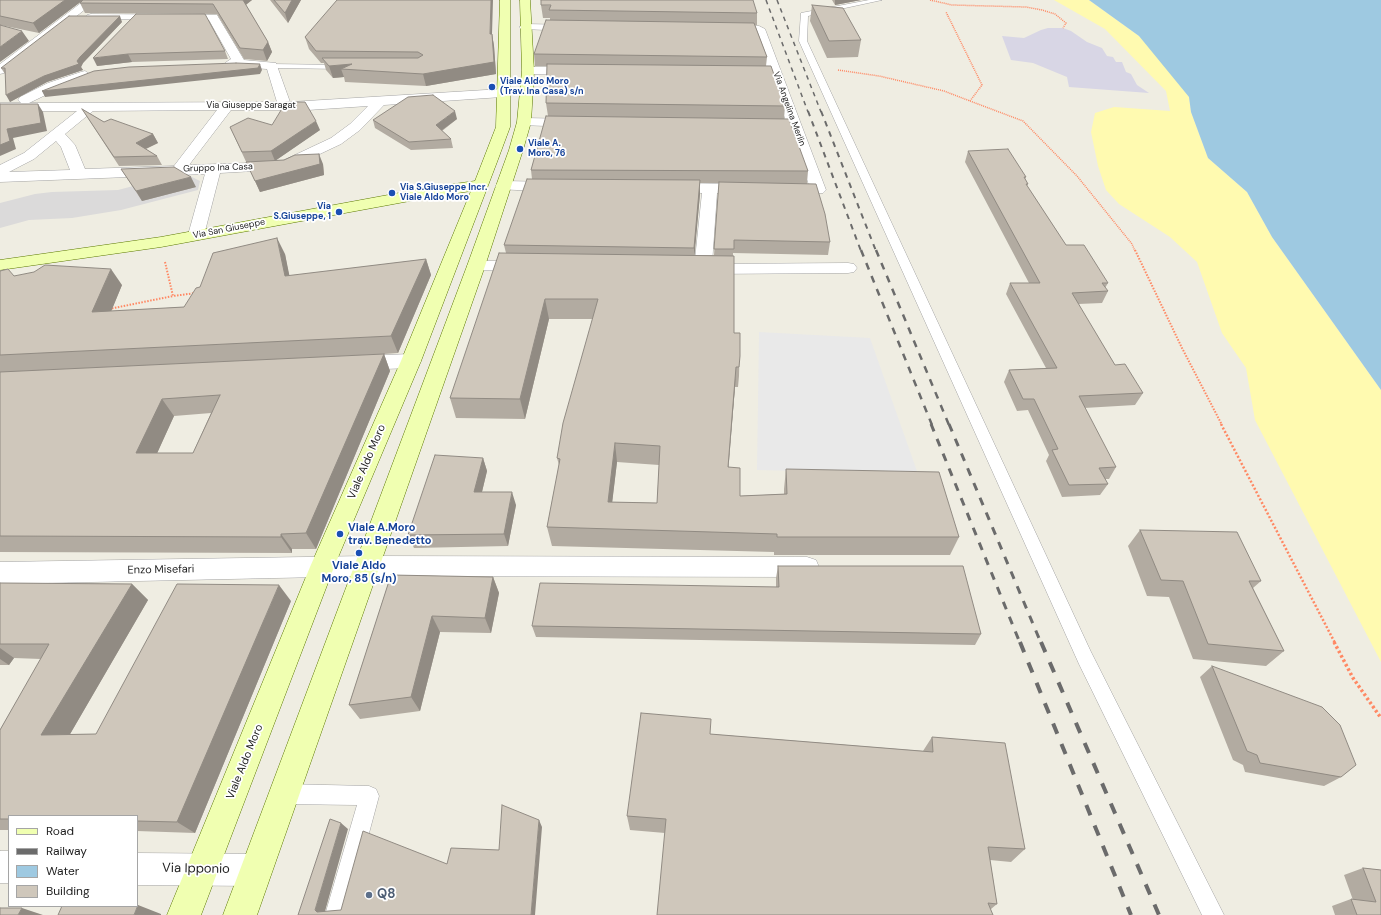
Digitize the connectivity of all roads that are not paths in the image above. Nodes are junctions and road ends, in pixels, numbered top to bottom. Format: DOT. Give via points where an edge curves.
graph roads {
  1 [pos="92,0"];
  2 [pos="505,0"];
  3 [pos="525,0"];
  4 [pos="879,0"];
  5 [pos="70,17"];
  6 [pos="136,17"];
  7 [pos="127,27"];
  8 [pos="525,27"];
  9 [pos="587,28"];
  10 [pos="712,28"];
  11 [pos="28,36"];
  12 [pos="41,39"];
  13 [pos="93,62"];
  14 [pos="239,63"];
  15 [pos="216,64"];
  16 [pos="272,66"];
  17 [pos="351,67"];
  18 [pos="0,70"];
  19 [pos="528,71"];
  20 [pos="592,72"];
  21 [pos="760,73"];
  22 [pos="776,74"];
  23 [pos="502,93"];
  24 [pos="380,101"];
  25 [pos="91,106"];
  26 [pos="227,106"];
  27 [pos="285,106"];
  28 [pos="5,107"];
  29 [pos="524,122"];
  30 [pos="588,123"];
  31 [pos="778,125"];
  32 [pos="794,125"];
  33 [pos="56,134"];
  34 [pos="214,168"];
  35 [pos="178,170"];
  36 [pos="0,171"];
  37 [pos="79,174"];
  38 [pos="0,177"];
  39 [pos="481,185"];
  40 [pos="503,186"];
  41 [pos="567,187"];
  42 [pos="654,188"];
  43 [pos="710,189"];
  44 [pos="196,235"];
  45 [pos="0,265"];
  46 [pos="476,266"];
  47 [pos="538,267"];
  48 [pos="848,268"];
  49 [pos="411,361"];
  50 [pos="340,364"];
  51 [pos="367,566"];
  52 [pos="322,567"];
  53 [pos="828,567"];
  54 [pos="0,573"];
  55 [pos="283,794"];
  56 [pos="138,868"];
  57 [pos="202,869"];
  58 [pos="256,870"];
  59 [pos="184,915"];
  60 [pos="240,915"];
  61 [pos="336,915"];
  62 [pos="1213,915"];
  1 -- 5 [label="street"];
  2 -- 23 [label="street, Viale Aldo Moro"];
  3 -- 8 [label="street"];
  4 -- 62 [label="lane" via="804,15 803,41 1085,658"];
  5 -- 6 [label="street"];
  5 -- 12 [label="street"];
  6 -- 7 [label="street"];
  6 -- 14 [label="street" via="213,17"];
  8 -- 9 [label="street"];
  8 -- 19 [label="street"];
  10 -- 22 [label="street, Via Angelina Merlin" via="759,29"];
  11 -- 12 [label="street"];
  12 -- 18 [label="street"];
  13 -- 28 [label="street" via="88,67 95,72 53,86"];
  14 -- 15 [label="street"];
  14 -- 16 [label="street"];
  16 -- 17 [label="lane"];
  16 -- 27 [label="street"];
  19 -- 20 [label="street"];
  19 -- 29 [label="street"];
  21 -- 22 [label="street"];
  22 -- 32 [label="street, Via Angelina Merlin"];
  23 -- 24 [label="street, Via Giuseppe Saragat"];
  23 -- 39 [label="street, Viale Aldo Moro" via="502,127"];
  24 -- 27 [label="street, Via Giuseppe Saragat"];
  24 -- 34 [label="street, Gruppo Ina Casa" via="355,127 336,141 283,166"];
  25 -- 26 [label="street, Via Giuseppe Saragat"];
  25 -- 28 [label="street, Via Giuseppe Saragat"];
  25 -- 33 [label="street"];
  26 -- 27 [label="street, Via Giuseppe Saragat"];
  26 -- 35 [label="street, Gruppo Ina Casa"];
  29 -- 30 [label="street"];
  29 -- 40 [label="street"];
  31 -- 32 [label="street"];
  32 -- 43 [label="street, Via Angelina Merlin" via="818,190"];
  33 -- 36 [label="street" via="29,156"];
  33 -- 37 [label="street" via="68,145"];
  34 -- 35 [label="street, Gruppo Ina Casa"];
  34 -- 44 [label="street"];
  35 -- 37 [label="street, Gruppo Ina Casa"];
  37 -- 38 [label="street, Gruppo Ina Casa"];
  39 -- 44 [label="street, Via San Giuseppe"];
  39 -- 49 [label="street, Viale Aldo Moro"];
  40 -- 41 [label="street"];
  40 -- 46 [label="street"];
  42 -- 43 [label="street"];
  43 -- 48 [label="street" via="695,269"];
  44 -- 45 [label="street, Via San Giuseppe"];
  46 -- 47 [label="street"];
  46 -- 51 [label="street"];
  49 -- 50 [label="street"];
  49 -- 52 [label="street, Viale Aldo Moro"];
  51 -- 52 [label="street, Enzo Misefari"];
  51 -- 53 [label="street, Enzo Misefari"];
  51 -- 55 [label="street"];
  52 -- 54 [label="street, Enzo Misefari"];
  52 -- 57 [label="street, Viale Aldo Moro"];
  55 -- 58 [label="street"];
  55 -- 61 [label="lane" via="368,796"];
  56 -- 57 [label="street, Via Ipponio"];
  57 -- 58 [label="street, Via Ipponio"];
  57 -- 59 [label="street, Viale Aldo Moro"];
  58 -- 60 [label="street"];
}
